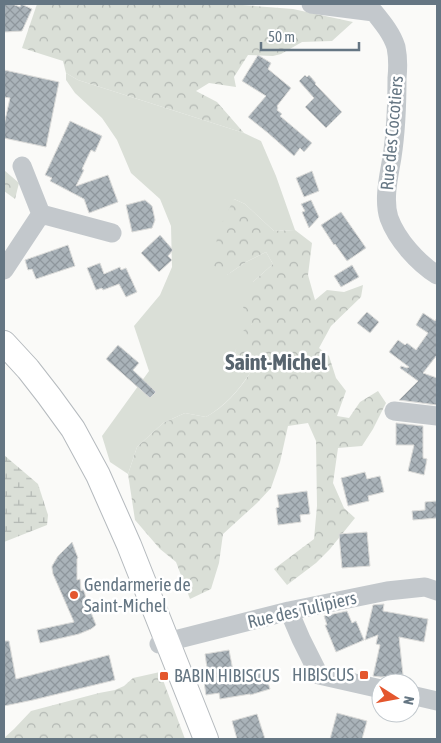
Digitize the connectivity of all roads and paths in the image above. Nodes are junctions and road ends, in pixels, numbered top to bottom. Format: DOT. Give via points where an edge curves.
graph roads {
  1 [pos="311,4"];
  2 [pos="380,8"];
  3 [pos="22,166"];
  4 [pos="41,214"];
  5 [pos="112,233"];
  6 [pos="4,270"];
  7 [pos="437,275"];
  8 [pos="4,343"];
  9 [pos="4,359"];
  10 [pos="394,411"];
  11 [pos="437,416"];
  12 [pos="437,591"];
  13 [pos="290,611"];
  14 [pos="163,643"];
  15 [pos="371,686"];
  16 [pos="421,697"];
  17 [pos="437,701"];
  18 [pos="193,739"];
  19 [pos="206,739"];
  1 -- 2 [label="street, Rue des Cocotiers"];
  2 -- 7 [label="street, Rue des Cocotiers" via="398,57 396,116 387,197 389,216 396,232 414,256"];
  3 -- 4 [label="street"];
  4 -- 5 [label="street"];
  4 -- 6 [label="street"];
  8 -- 14 [label="main road" via="73,429 98,475 129,545"];
  9 -- 14 [label="main road" via="64,437 97,498 116,546"];
  10 -- 11 [label="street"];
  12 -- 13 [label="street, Rue des Tulipiers" via="425,587 387,591"];
  13 -- 14 [label="street, Rue des Tulipiers"];
  13 -- 15 [label="street" via="319,675"];
  14 -- 18 [label="main road"];
  14 -- 19 [label="main road"];
  16 -- 17 [label="street"];
}
